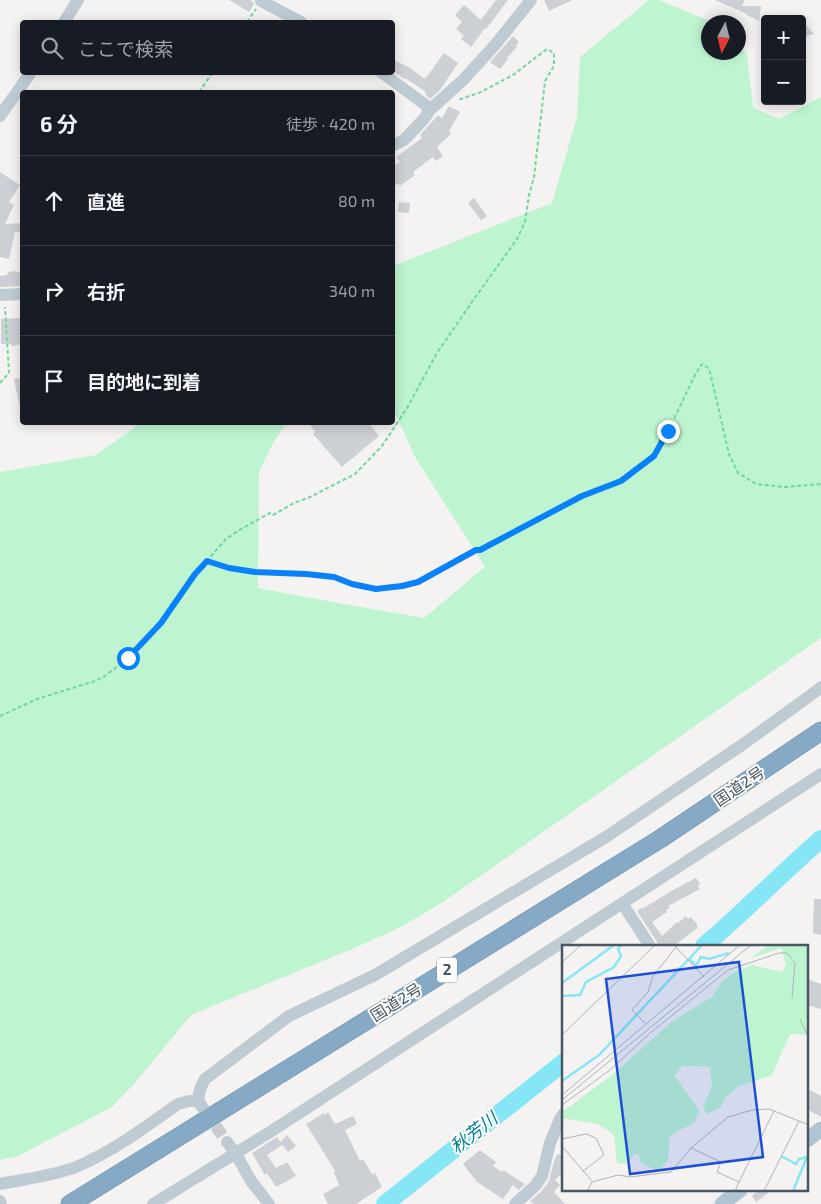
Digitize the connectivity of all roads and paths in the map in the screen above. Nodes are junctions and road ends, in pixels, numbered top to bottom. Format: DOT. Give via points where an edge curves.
graph roads {
  1 [pos="78,0"];
  2 [pos="261,0"];
  3 [pos="531,0"];
  4 [pos="65,20"];
  5 [pos="247,20"];
  6 [pos="297,20"];
  7 [pos="29,75"];
  8 [pos="211,75"];
  9 [pos="385,75"];
  10 [pos="200,90"];
  11 [pos="456,101"];
  12 [pos="430,109"];
  13 [pos="0,116"];
  14 [pos="395,144"];
  15 [pos="20,294"];
  16 [pos="2,295"];
  17 [pos="0,383"];
  18 [pos="821,484"];
  19 [pos="207,561"];
  20 [pos="821,687"];
  21 [pos="0,716"];
  22 [pos="821,731"];
  23 [pos="821,774"];
  24 [pos="622,903"];
  25 [pos="649,945"];
  26 [pos="562,1116"];
  27 [pos="821,1130"];
  28 [pos="808,1139"];
  29 [pos="227,1142"];
  30 [pos="236,1154"];
  31 [pos="0,1184"];
  32 [pos="737,1192"];
  33 [pos="70,1204"];
  34 [pos="153,1204"];
  35 [pos="269,1204"];
  36 [pos="515,1204"];
  37 [pos="722,1204"];
  1 -- 4 [label="street"];
  2 -- 5 [label="path"];
  2 -- 6 [label="street"];
  3 -- 12 [label="street" via="463,80"];
  7 -- 13 [label="street"];
  8 -- 10 [label="path"];
  9 -- 12 [label="street"];
  11 -- 19 [label="path" via="513,76 547,49 554,53 554,66 545,81 534,177 525,222 517,238 437,353 382,446 355,474 241,529 226,539"];
  12 -- 14 [label="street" via="404,140"];
  15 -- 16 [label="street"];
  16 -- 17 [label="path" via="9,373"];
  18 -- 19 [label="path" via="785,487 756,484 738,473 729,454 710,372 702,364 654,456 621,481 582,496 418,582 376,589 334,577 255,572"];
  19 -- 21 [label="path" via="161,623 128,658 105,676 37,699"];
  20 -- 31 [label="street" via="742,746 606,837 375,975 289,1016 205,1079 200,1089 202,1106 189,1101 178,1104 117,1146 74,1168"];
  22 -- 33 [label="highway, 国道2号 / 2" via="660,839"];
  23 -- 24 [label="street"];
  24 -- 25 [label="street"];
  24 -- 30 [label="street"];
  26 -- 36 [label="street" via="550,1143 542,1176"];
  27 -- 28 [label="main road"];
  29 -- 30 [label="street"];
  30 -- 34 [label="street"];
  30 -- 35 [label="street"];
  32 -- 37 [label="main road"];
}
